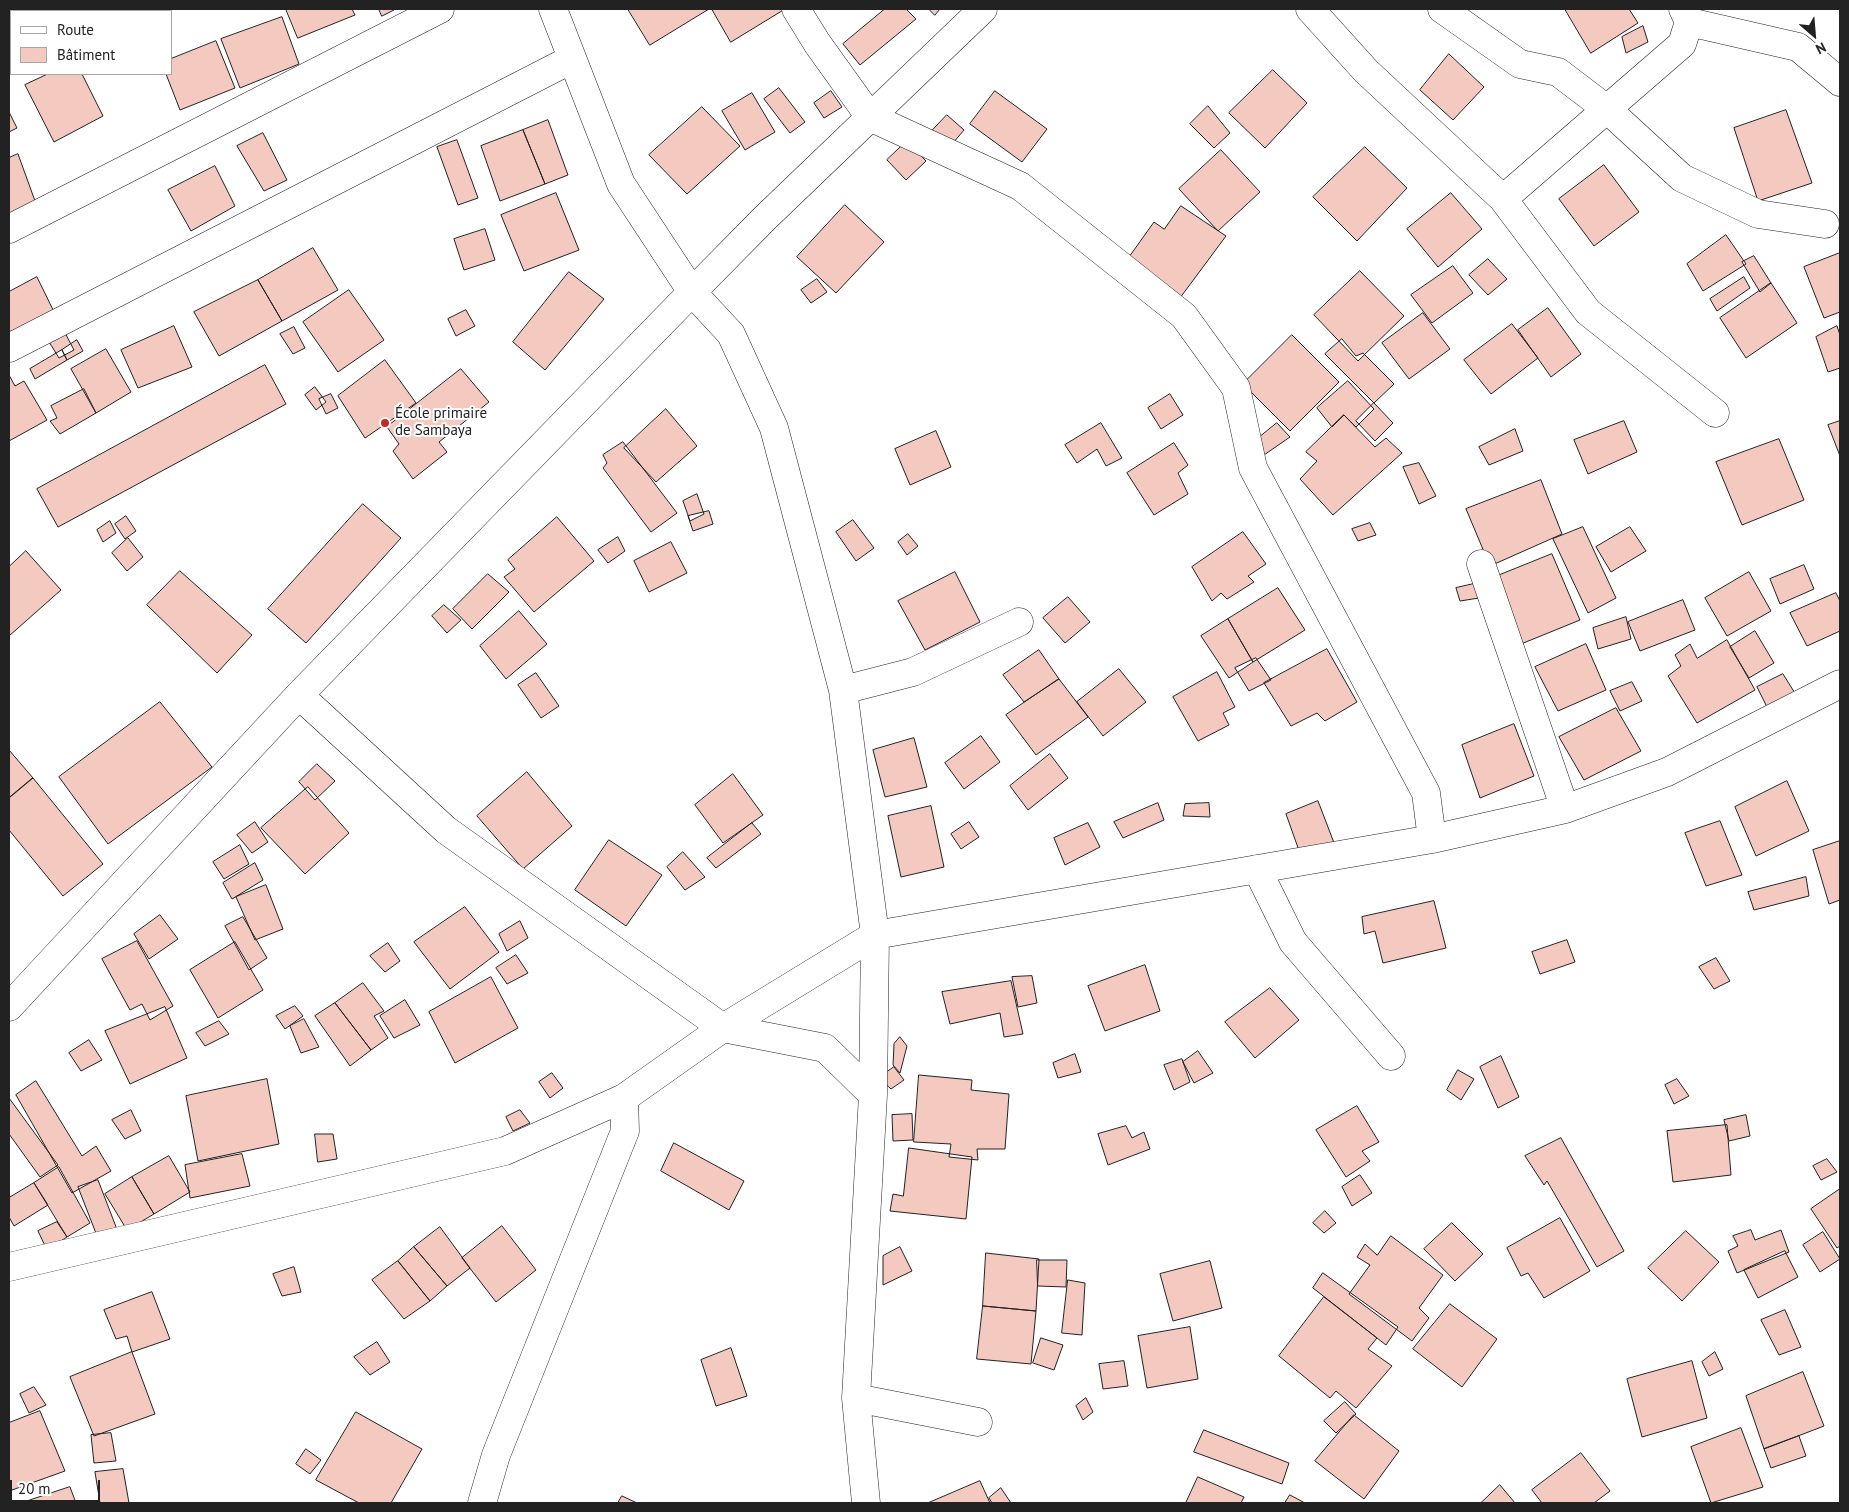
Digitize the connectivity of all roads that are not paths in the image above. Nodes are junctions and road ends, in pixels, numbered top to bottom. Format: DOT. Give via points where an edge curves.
graph roads {
  1 [pos="440,9"];
  2 [pos="553,9"];
  3 [pos="796,9"];
  4 [pos="983,9"];
  5 [pos="1310,9"];
  6 [pos="1442,9"];
  7 [pos="1686,15"];
  8 [pos="572,59"];
  9 [pos="1840,82"];
  10 [pos="1608,110"];
  11 [pos="870,117"];
  12 [pos="1502,199"];
  13 [pos="1825,224"];
  14 [pos="9,229"];
  15 [pos="692,292"];
  16 [pos="9,348"];
  17 [pos="1715,413"];
  18 [pos="1481,564"];
  19 [pos="1019,622"];
  20 [pos="1840,684"];
  21 [pos="843,690"];
  22 [pos="299,695"];
  23 [pos="1565,809"];
  24 [pos="1432,839"];
  25 [pos="1257,869"];
  26 [pos="875,934"];
  27 [pos="9,1007"];
  28 [pos="723,1028"];
  29 [pos="1391,1056"];
  30 [pos="873,1095"];
  31 [pos="624,1098"];
  32 [pos="9,1267"];
  33 [pos="856,1398"];
  34 [pos="978,1422"];
  35 [pos="482,1503"];
  36 [pos="866,1503"];
  1 -- 14 [label="street"];
  2 -- 8 [label="street"];
  3 -- 11 [label="street"];
  4 -- 11 [label="street"];
  5 -- 12 [label="street" via="1366,71"];
  6 -- 10 [label="street" via="1520,64 1558,72"];
  7 -- 9 [label="street" via="1798,47"];
  7 -- 10 [label="street" via="1682,44"];
  8 -- 15 [label="street" via="621,184"];
  8 -- 16 [label="street"];
  10 -- 12 [label="street"];
  10 -- 13 [label="street" via="1682,178 1758,214"];
  11 -- 15 [label="street"];
  11 -- 24 [label="street" via="1020,186 1184,316 1236,388 1253,468 1426,793"];
  12 -- 17 [label="street" via="1588,312"];
  15 -- 21 [label="street" via="731,334 774,428"];
  15 -- 22 [label="street"];
  18 -- 23 [label="street"];
  19 -- 21 [label="street" via="913,672"];
  20 -- 23 [label="street" via="1666,772"];
  21 -- 26 [label="street"];
  22 -- 27 [label="street"];
  22 -- 28 [label="street" via="446,830"];
  23 -- 24 [label="street"];
  24 -- 25 [label="street"];
  25 -- 26 [label="street"];
  25 -- 29 [label="street" via="1293,942"];
  26 -- 28 [label="street"];
  26 -- 30 [label="street"];
  28 -- 30 [label="street" via="825,1048"];
  28 -- 31 [label="street"];
  30 -- 33 [label="street"];
  31 -- 32 [label="street" via="505,1151"];
  31 -- 35 [label="street" via="625,1131 496,1456"];
  33 -- 34 [label="street"];
  33 -- 36 [label="street"];
}
